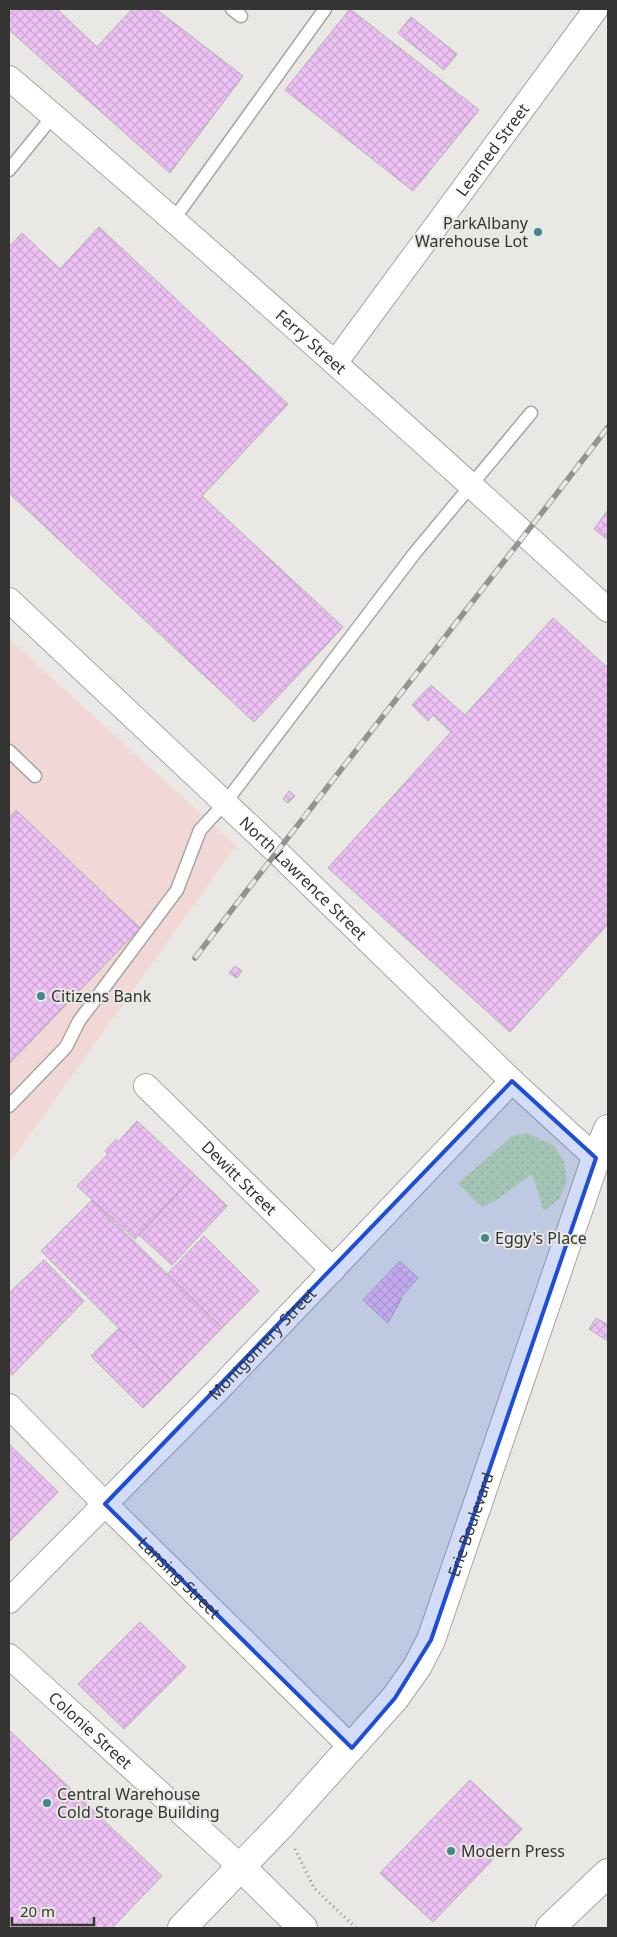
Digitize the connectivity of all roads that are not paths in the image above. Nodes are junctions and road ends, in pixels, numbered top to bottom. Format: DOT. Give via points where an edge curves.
graph roads {
  1 [pos="326,9"];
  2 [pos="596,9"];
  3 [pos="9,78"];
  4 [pos="53,116"];
  5 [pos="9,170"];
  6 [pos="174,219"];
  7 [pos="335,363"];
  8 [pos="531,413"];
  9 [pos="472,486"];
  10 [pos="9,600"];
  11 [pos="608,610"];
  12 [pos="9,751"];
  13 [pos="35,776"];
  14 [pos="225,803"];
  15 [pos="512,1081"];
  16 [pos="146,1086"];
  17 [pos="9,1106"];
  18 [pos="608,1129"];
  19 [pos="596,1158"];
  20 [pos="333,1270"];
  21 [pos="9,1406"];
  22 [pos="105,1504"];
  23 [pos="9,1602"];
  24 [pos="9,1656"];
  25 [pos="352,1748"];
  26 [pos="241,1867"];
  27 [pos="608,1873"];
  28 [pos="182,1928"];
  29 [pos="303,1928"];
  30 [pos="550,1928"];
  1 -- 6 [label="lane"];
  2 -- 7 [label="street, Learned Street"];
  3 -- 4 [label="street, Ferry Street"];
  4 -- 5 [label="lane"];
  4 -- 6 [label="street, Ferry Street"];
  6 -- 7 [label="street, Ferry Street"];
  7 -- 9 [label="street, Ferry Street"];
  8 -- 9 [label="lane"];
  9 -- 11 [label="street, Ferry Street"];
  9 -- 14 [label="lane" via="414,554"];
  10 -- 14 [label="street, North Lawrence Street"];
  12 -- 13 [label="lane"];
  14 -- 15 [label="street, North Lawrence Street"];
  14 -- 17 [label="lane" via="200,830 177,890 79,1021 66,1047"];
  15 -- 19 [label="street, North Lawrence Street"];
  15 -- 20 [label="street, Montgomery Street"];
  16 -- 20 [label="street, Dewitt Street"];
  18 -- 19 [label="street, Erie Boulevard"];
  19 -- 25 [label="street, Erie Boulevard" via="431,1640 395,1698"];
  20 -- 22 [label="street, Montgomery Street"];
  21 -- 22 [label="street, Lansing Street"];
  22 -- 23 [label="street, Montgomery Street"];
  22 -- 25 [label="street, Lansing Street"];
  24 -- 26 [label="street, Colonie Street"];
  25 -- 26 [label="street, Erie Boulevard"];
  26 -- 28 [label="street, Erie Boulevard"];
  26 -- 29 [label="street, Colonie Street"];
  27 -- 30 [label="street"];
}
